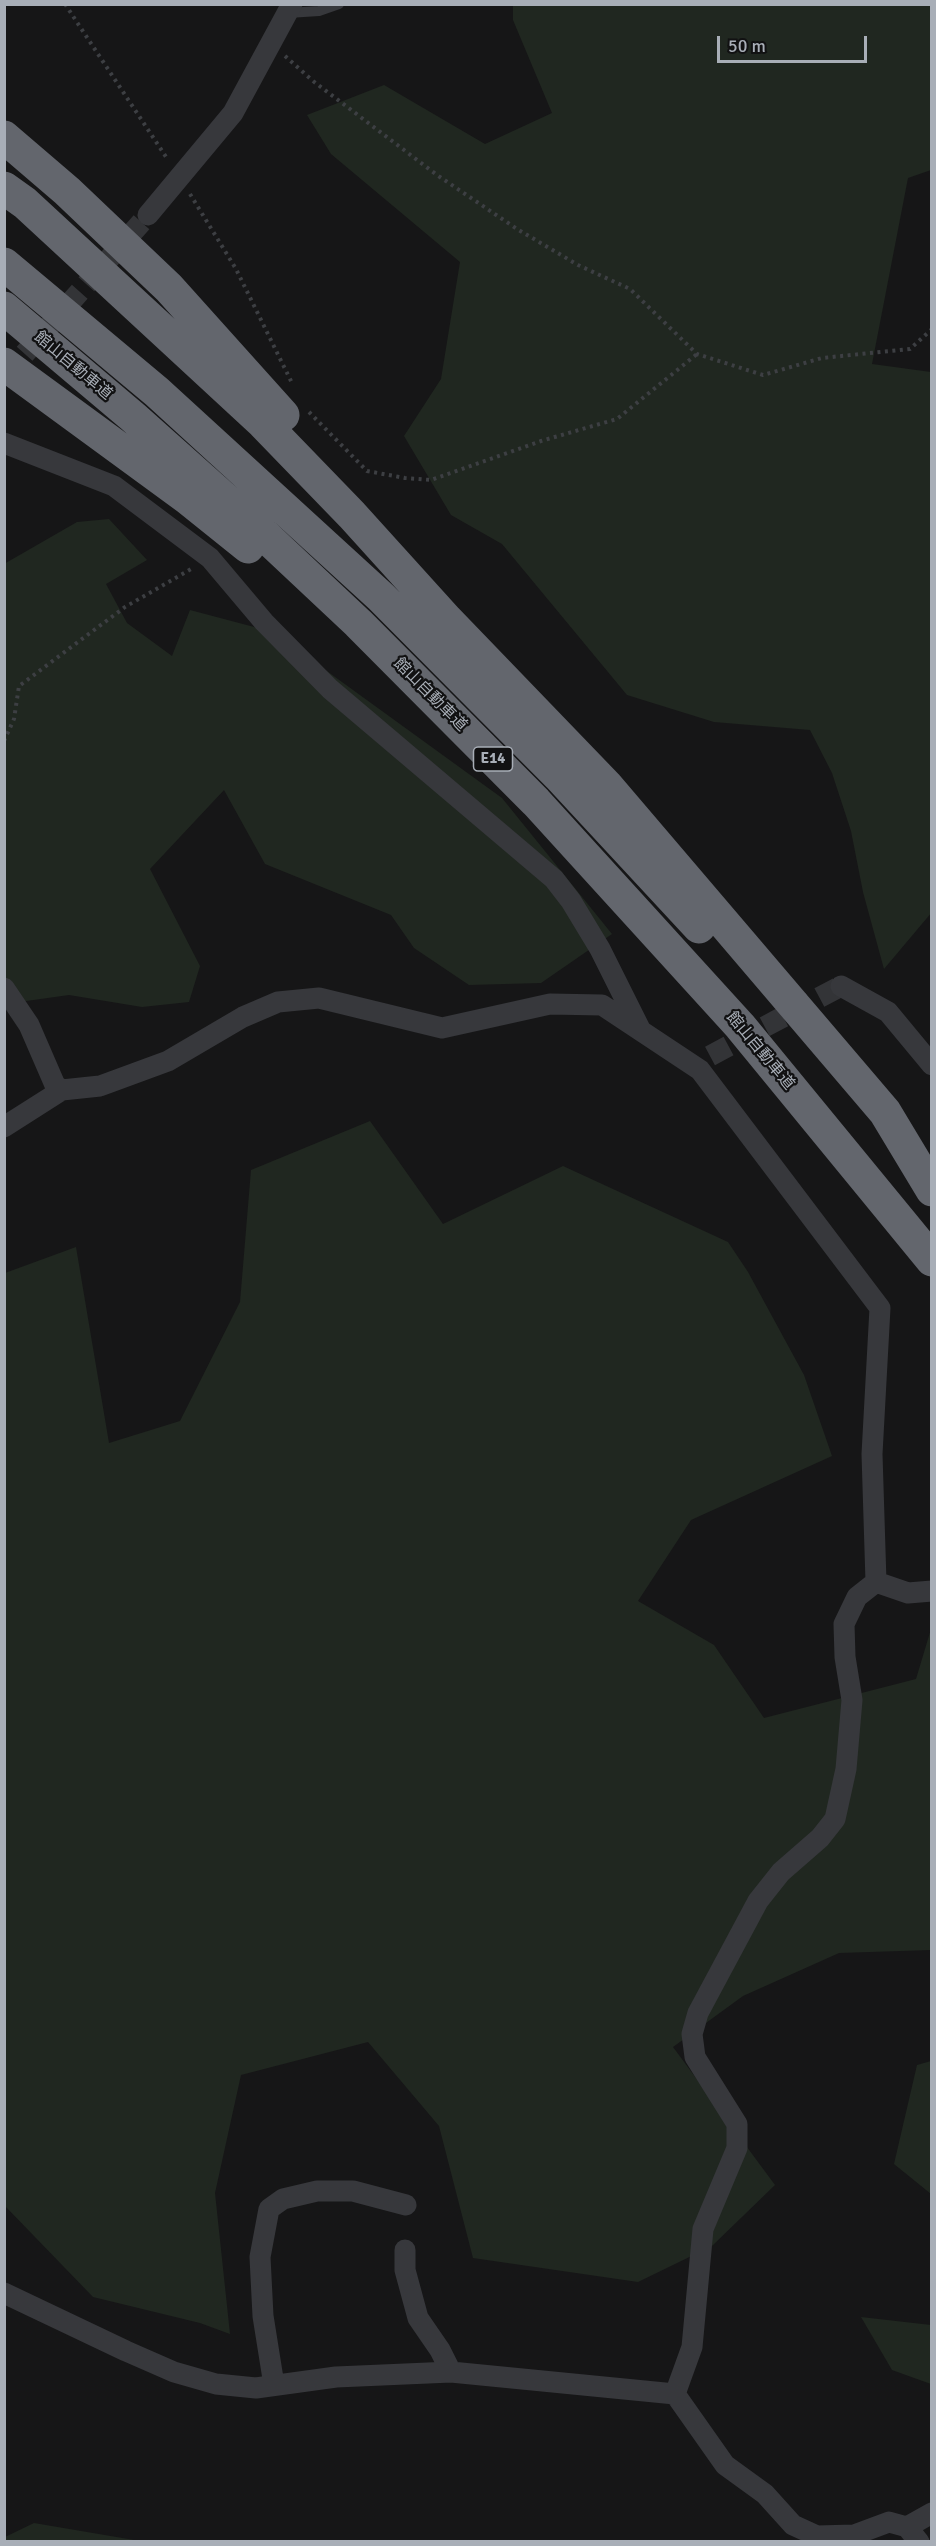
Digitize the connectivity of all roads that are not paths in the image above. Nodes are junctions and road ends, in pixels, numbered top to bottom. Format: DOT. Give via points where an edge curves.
graph roads {
  1 [pos="339,4"];
  2 [pos="290,9"];
  3 [pos="4,137"];
  4 [pos="4,188"];
  5 [pos="148,215"];
  6 [pos="4,264"];
  7 [pos="4,308"];
  8 [pos="4,364"];
  9 [pos="4,443"];
  10 [pos="447,620"];
  11 [pos="358,623"];
  12 [pos="841,986"];
  13 [pos="4,988"];
  14 [pos="640,1030"];
  15 [pos="932,1065"];
  16 [pos="62,1090"];
  17 [pos="4,1128"];
  18 [pos="932,1190"];
  19 [pos="932,1204"];
  20 [pos="932,1260"];
  21 [pos="876,1582"];
  22 [pos="932,1591"];
  23 [pos="406,2205"];
  24 [pos="405,2250"];
  25 [pos="4,2293"];
  26 [pos="451,2372"];
  27 [pos="274,2385"];
  28 [pos="675,2394"];
  29 [pos="932,2513"];
  30 [pos="913,2534"];
  1 -- 2 [label="lane" via="319,10"];
  2 -- 5 [label="street" via="233,113"];
  3 -- 10 [label="highway" via="169,288 358,505"];
  4 -- 10 [label="highway" via="25,203 263,423"];
  6 -- 19 [label="highway, 館山自動車道 / E14" via="148,385 381,597 559,776 767,1003"];
  7 -- 11 [label="highway, 館山自動車道 / E14" via="133,417"];
  8 -- 11 [label="highway" via="238,540"];
  9 -- 14 [label="street" via="114,486 210,558 264,622 330,689 554,879 600,949"];
  10 -- 18 [label="highway" via="607,786 784,993 885,1112"];
  11 -- 20 [label="highway, 館山自動車道 / E14" via="536,802 637,911 740,1026"];
  12 -- 15 [label="street" via="888,1012"];
  13 -- 16 [label="street" via="29,1025 55,1086"];
  14 -- 16 [label="street" via="603,1005 550,1004 442,1028 319,998 278,1002 243,1017 168,1061 100,1086"];
  14 -- 21 [label="street" via="705,1063 880,1308 872,1454"];
  16 -- 17 [label="street"];
  21 -- 22 [label="street" via="908,1593"];
  21 -- 28 [label="street" via="857,1597 844,1624 852,1700 846,1769 834,1819 758,1901 698,2013 692,2034 695,2057 737,2124 737,2148 703,2229 692,2347"];
  23 -- 27 [label="street" via="353,2191 317,2191 284,2199 269,2209 260,2257"];
  24 -- 26 [label="street" via="405,2270 418,2318"];
  25 -- 27 [label="street" via="174,2372 216,2384 256,2388"];
  26 -- 27 [label="street"];
  26 -- 28 [label="street"];
  28 -- 30 [label="street" via="725,2465 765,2494 793,2525 817,2536 854,2535 888,2522"];
  29 -- 30 [label="street"];
}
